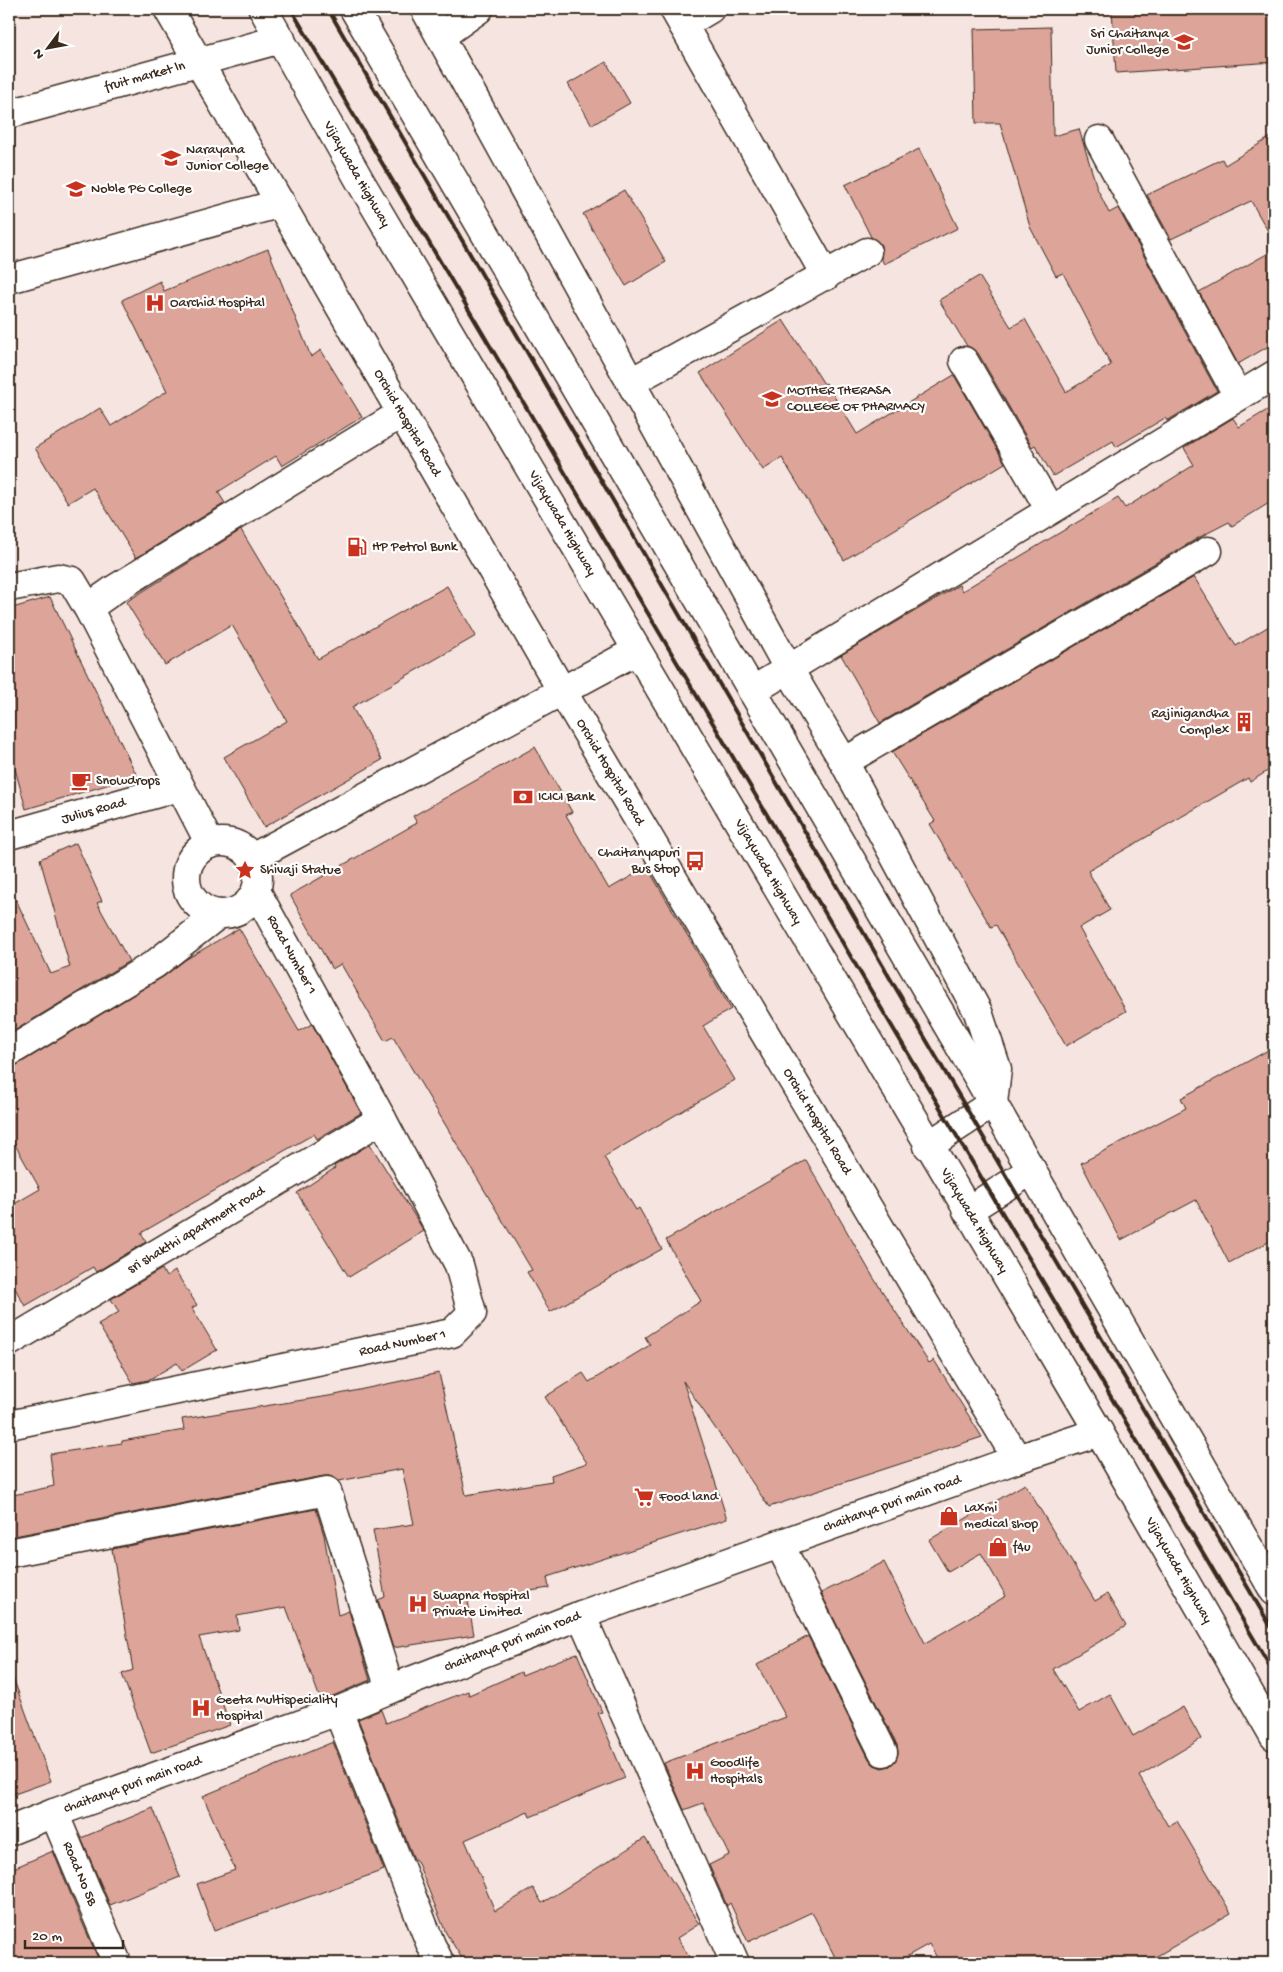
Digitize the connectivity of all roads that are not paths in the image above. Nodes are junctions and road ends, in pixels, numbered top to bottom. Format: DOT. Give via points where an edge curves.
graph roads {
  1 [pos="168,9"];
  2 [pos="263,9"];
  3 [pos="354,9"];
  4 [pos="425,9"];
  5 [pos="479,9"];
  6 [pos="710,9"];
  7 [pos="678,17"];
  8 [pos="441,36"];
  9 [pos="281,39"];
  10 [pos="199,61"];
  11 [pos="9,114"];
  12 [pos="1098,140"];
  13 [pos="281,203"];
  14 [pos="867,252"];
  15 [pos="826,276"];
  16 [pos="9,278"];
  17 [pos="964,361"];
  18 [pos="1274,376"];
  19 [pos="631,382"];
  20 [pos="1238,396"];
  21 [pos="402,413"];
  22 [pos="1050,510"];
  23 [pos="1208,551"];
  24 [pos="9,587"];
  25 [pos="88,608"];
  26 [pos="636,650"];
  27 [pos="788,668"];
  28 [pos="562,691"];
  29 [pos="752,691"];
  30 [pos="844,762"];
  31 [pos="179,787"];
  32 [pos="9,836"];
  33 [pos="210,844"];
  34 [pos="252,858"];
  35 [pos="256,891"];
  36 [pos="219,914"];
  37 [pos="9,1052"];
  38 [pos="993,1103"];
  39 [pos="382,1119"];
  40 [pos="928,1146"];
  41 [pos="1032,1170"];
  42 [pos="967,1211"];
  43 [pos="9,1342"];
  44 [pos="9,1425"];
  45 [pos="1099,1432"];
  46 [pos="1017,1459"];
  47 [pos="780,1545"];
  48 [pos="9,1553"];
  49 [pos="1274,1591"];
  50 [pos="582,1615"];
  51 [pos="390,1689"];
  52 [pos="338,1711"];
  53 [pos="1274,1736"];
  54 [pos="883,1752"];
  55 [pos="54,1813"];
  56 [pos="9,1831"];
  57 [pos="117,1963"];
  58 [pos="440,1963"];
  59 [pos="735,1963"];
  1 -- 10 [label="main road, Orchid Hospital Road"];
  2 -- 9 [label="main road, Vijaywada Highway"];
  3 -- 29 [label="main road"];
  4 -- 8 [label="main road"];
  5 -- 8 [label="main road"];
  6 -- 7 [label="main road"];
  7 -- 15 [label="main road"];
  8 -- 19 [label="main road"];
  9 -- 10 [label="main road, fruit market ln"];
  9 -- 26 [label="main road, Vijaywada Highway" via="360,181"];
  10 -- 11 [label="main road, fruit market ln"];
  10 -- 13 [label="main road, Orchid Hospital Road"];
  12 -- 20 [label="main road"];
  13 -- 16 [label="main road"];
  13 -- 21 [label="main road, Orchid Hospital Road"];
  14 -- 15 [label="main road"];
  15 -- 19 [label="main road"];
  17 -- 22 [label="main road"];
  18 -- 20 [label="main road"];
  19 -- 27 [label="main road"];
  20 -- 22 [label="main road"];
  21 -- 25 [label="main road"];
  21 -- 28 [label="main road, Orchid Hospital Road"];
  22 -- 27 [label="main road"];
  23 -- 30 [label="main road"];
  24 -- 25 [label="main road" via="58,578 72,582"];
  25 -- 31 [label="main road"];
  26 -- 28 [label="main road"];
  26 -- 40 [label="main road, Vijaywada Highway"];
  27 -- 29 [label="main road"];
  27 -- 30 [label="main road"];
  28 -- 34 [label="main road"];
  28 -- 46 [label="main road, Orchid Hospital Road"];
  29 -- 38 [label="main road"];
  30 -- 38 [label="main road" via="978,1012 997,1069"];
  31 -- 32 [label="main road, Julius Road"];
  31 -- 33 [label="main road"];
  33 -- 34 [label="main road" via="229,842"];
  33 -- 36 [label="main road" via="192,858 186,872 187,886 197,904"];
  34 -- 35 [label="main road" via="258,878"];
  35 -- 36 [label="main road" via="244,907"];
  35 -- 39 [label="main road, Road Number 1"];
  36 -- 37 [label="main road" via="155,964"];
  38 -- 40 [label="main road"];
  38 -- 41 [label="main road"];
  39 -- 43 [label="main road, sri shakthi apartment road"];
  39 -- 44 [label="main road, Road Number 1" via="459,1265 472,1313 452,1332"];
  40 -- 42 [label="main road, Vijaywada Highway"];
  41 -- 42 [label="main road"];
  41 -- 49 [label="main road"];
  42 -- 45 [label="main road, Vijaywada Highway"];
  45 -- 46 [label="main road"];
  45 -- 53 [label="main road, Vijaywada Highway"];
  46 -- 47 [label="main road, chaitanya puri main road"];
  47 -- 50 [label="main road, chaitanya puri main road"];
  47 -- 54 [label="main road"];
  48 -- 51 [label="main road" via="327,1491"];
  50 -- 51 [label="main road, chaitanya puri main road"];
  50 -- 59 [label="main road"];
  51 -- 52 [label="main road, chaitanya puri main road"];
  52 -- 55 [label="main road, chaitanya puri main road"];
  52 -- 58 [label="main road"];
  55 -- 56 [label="main road, chaitanya puri main road"];
  55 -- 57 [label="main road, Road No 5B"];
}
